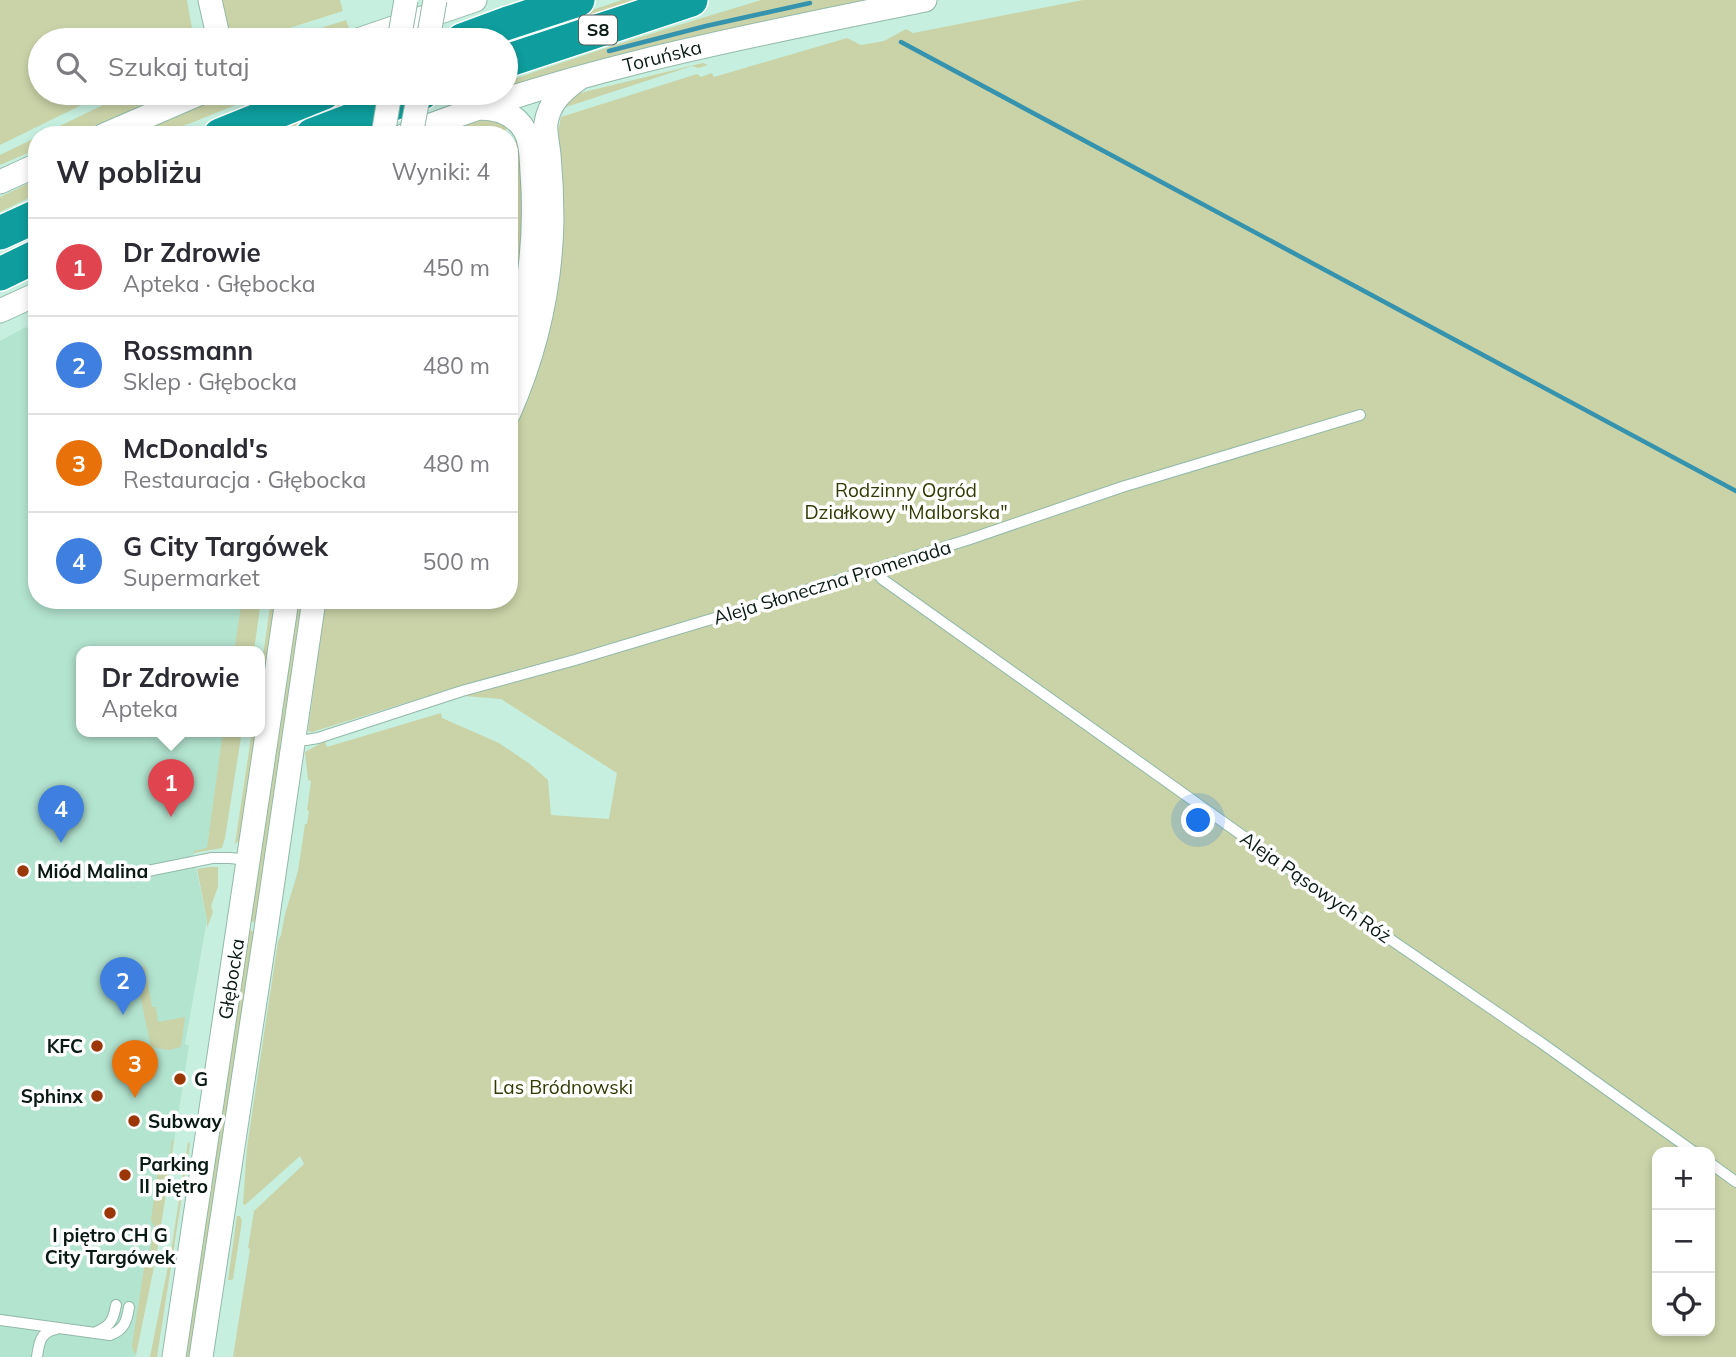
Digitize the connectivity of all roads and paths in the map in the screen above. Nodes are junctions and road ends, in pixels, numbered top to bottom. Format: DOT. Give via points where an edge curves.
graph roads {
  1 [pos="210,0"];
  2 [pos="406,0"];
  3 [pos="435,0"];
  4 [pos="475,0"];
  5 [pos="578,0"];
  6 [pos="691,0"];
  7 [pos="925,0"];
  8 [pos="216,28"];
  9 [pos="393,28"];
  10 [pos="401,28"];
  11 [pos="430,28"];
  12 [pos="494,28"];
  13 [pos="518,57"];
  14 [pos="583,75"];
  15 [pos="518,95"];
  16 [pos="171,105"];
  17 [pos="294,105"];
  18 [pos="388,105"];
  19 [pos="389,105"];
  20 [pos="417,105"];
  21 [pos="486,105"];
  22 [pos="476,108"];
  23 [pos="124,126"];
  24 [pos="242,126"];
  25 [pos="335,126"];
  26 [pos="384,126"];
  27 [pos="413,126"];
  28 [pos="429,126"];
  29 [pos="28,169"];
  30 [pos="0,182"];
  31 [pos="28,220"];
  32 [pos="0,233"];
  33 [pos="28,260"];
  34 [pos="0,274"];
  35 [pos="28,298"];
  36 [pos="0,311"];
  37 [pos="518,331"];
  38 [pos="518,392"];
  39 [pos="1360,415"];
  40 [pos="874,569"];
  41 [pos="286,609"];
  42 [pos="313,609"];
  43 [pos="294,739"];
  44 [pos="249,860"];
  45 [pos="133,874"];
  46 [pos="1687,1147"];
  47 [pos="1715,1167"];
  48 [pos="1736,1182"];
  49 [pos="116,1305"];
  50 [pos="129,1307"];
  51 [pos="0,1320"];
  52 [pos="26,1324"];
  53 [pos="59,1328"];
  54 [pos="90,1333"];
  55 [pos="39,1344"];
  56 [pos="37,1357"];
  57 [pos="174,1357"];
  58 [pos="201,1357"];
  1 -- 8 [label="street"];
  2 -- 10 [label="street, bridge"];
  3 -- 11 [label="street, bridge"];
  4 -- 9 [label="street"];
  5 -- 12 [label="highway, S8"];
  6 -- 13 [label="highway, S8"];
  7 -- 14 [label="street, Toruńska"];
  14 -- 15 [label="street, Toruńska"];
  14 -- 38 [label="street" via="554,102 546,123 552,219 547,279 532,352"];
  16 -- 23 [label="street"];
  17 -- 24 [label="highway"];
  18 -- 26 [label="street, bridge"];
  19 -- 25 [label="highway"];
  20 -- 27 [label="street, bridge"];
  21 -- 22 [label="street, Toruńska"];
  22 -- 28 [label="street, Toruńska"];
  22 -- 37 [label="street" via="511,116 529,142 533,253"];
  29 -- 30 [label="street"];
  31 -- 32 [label="highway"];
  33 -- 34 [label="highway"];
  35 -- 36 [label="street"];
  39 -- 40 [label="lane, Aleja Słoneczna Promenada"];
  40 -- 43 [label="lane, Aleja Słoneczna Promenada" via="318,738"];
  40 -- 46 [label="lane, Aleja Pąsowych Róż" via="1029,684"];
  41 -- 44 [label="street, Głębocka"];
  42 -- 43 [label="street, Głębocka"];
  43 -- 58 [label="street, Głębocka"];
  44 -- 45 [label="lane" via="212,858"];
  44 -- 57 [label="street, Głębocka"];
  47 -- 48 [label="lane"];
  49 -- 54 [label="lane" via="113,1320"];
  50 -- 54 [label="lane" via="118,1331"];
  51 -- 52 [label="lane"];
  52 -- 53 [label="lane"];
  52 -- 55 [label="lane" via="35,1329"];
  53 -- 54 [label="lane"];
  53 -- 55 [label="lane" via="44,1333"];
  55 -- 56 [label="lane"];
}
